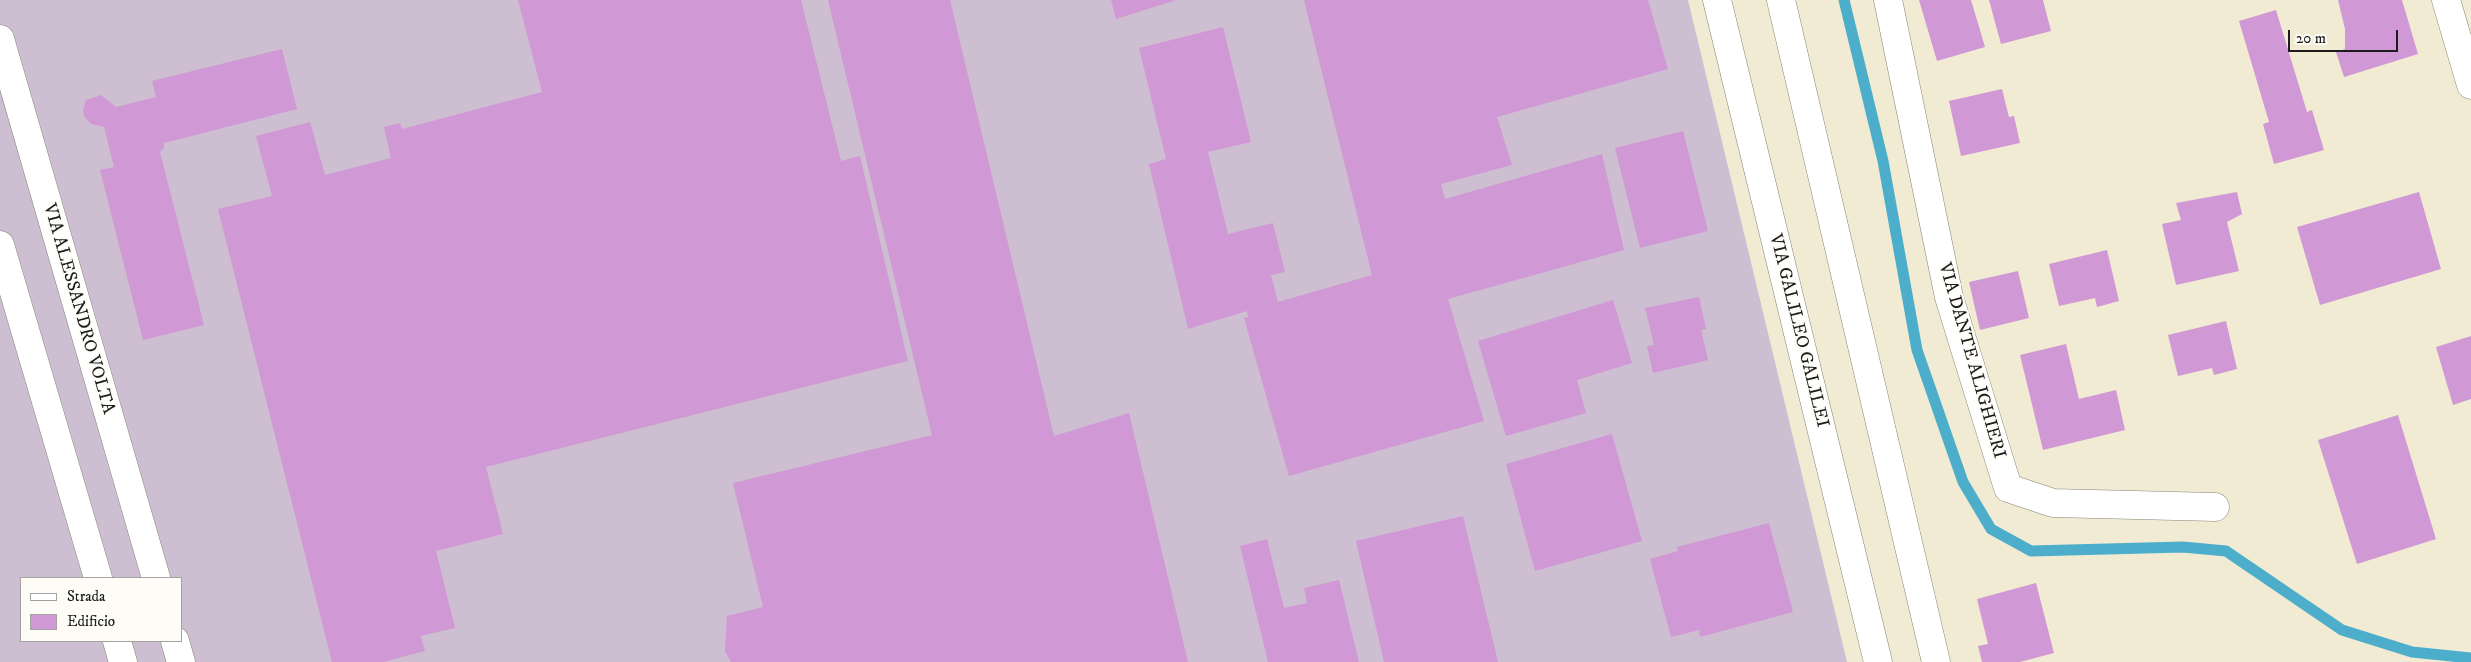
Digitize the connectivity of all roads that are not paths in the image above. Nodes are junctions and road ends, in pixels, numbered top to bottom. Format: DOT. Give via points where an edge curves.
graph roads {
  1 [pos="1717,0"];
  2 [pos="1781,0"];
  3 [pos="1888,0"];
  4 [pos="2446,0"];
  5 [pos="0,39"];
  6 [pos="2471,85"];
  7 [pos="0,245"];
  8 [pos="2214,507"];
  9 [pos="98,577"];
  10 [pos="156,577"];
  11 [pos="117,642"];
  12 [pos="175,642"];
  13 [pos="123,662"];
  14 [pos="181,662"];
  15 [pos="1878,662"];
  16 [pos="1936,662"];
  1 -- 15 [label="street, VIA GALILEO GALILEI"];
  2 -- 16 [label="street"];
  3 -- 8 [label="street, VIA DANTE ALIGHIERI" via="1949,297 2008,488 2053,503"];
  4 -- 6 [label="street"];
  5 -- 10 [label="street, VIA ALESSANDRO VOLTA"];
  7 -- 9 [label="street"];
  11 -- 13 [label="street"];
  12 -- 14 [label="street"];
}
